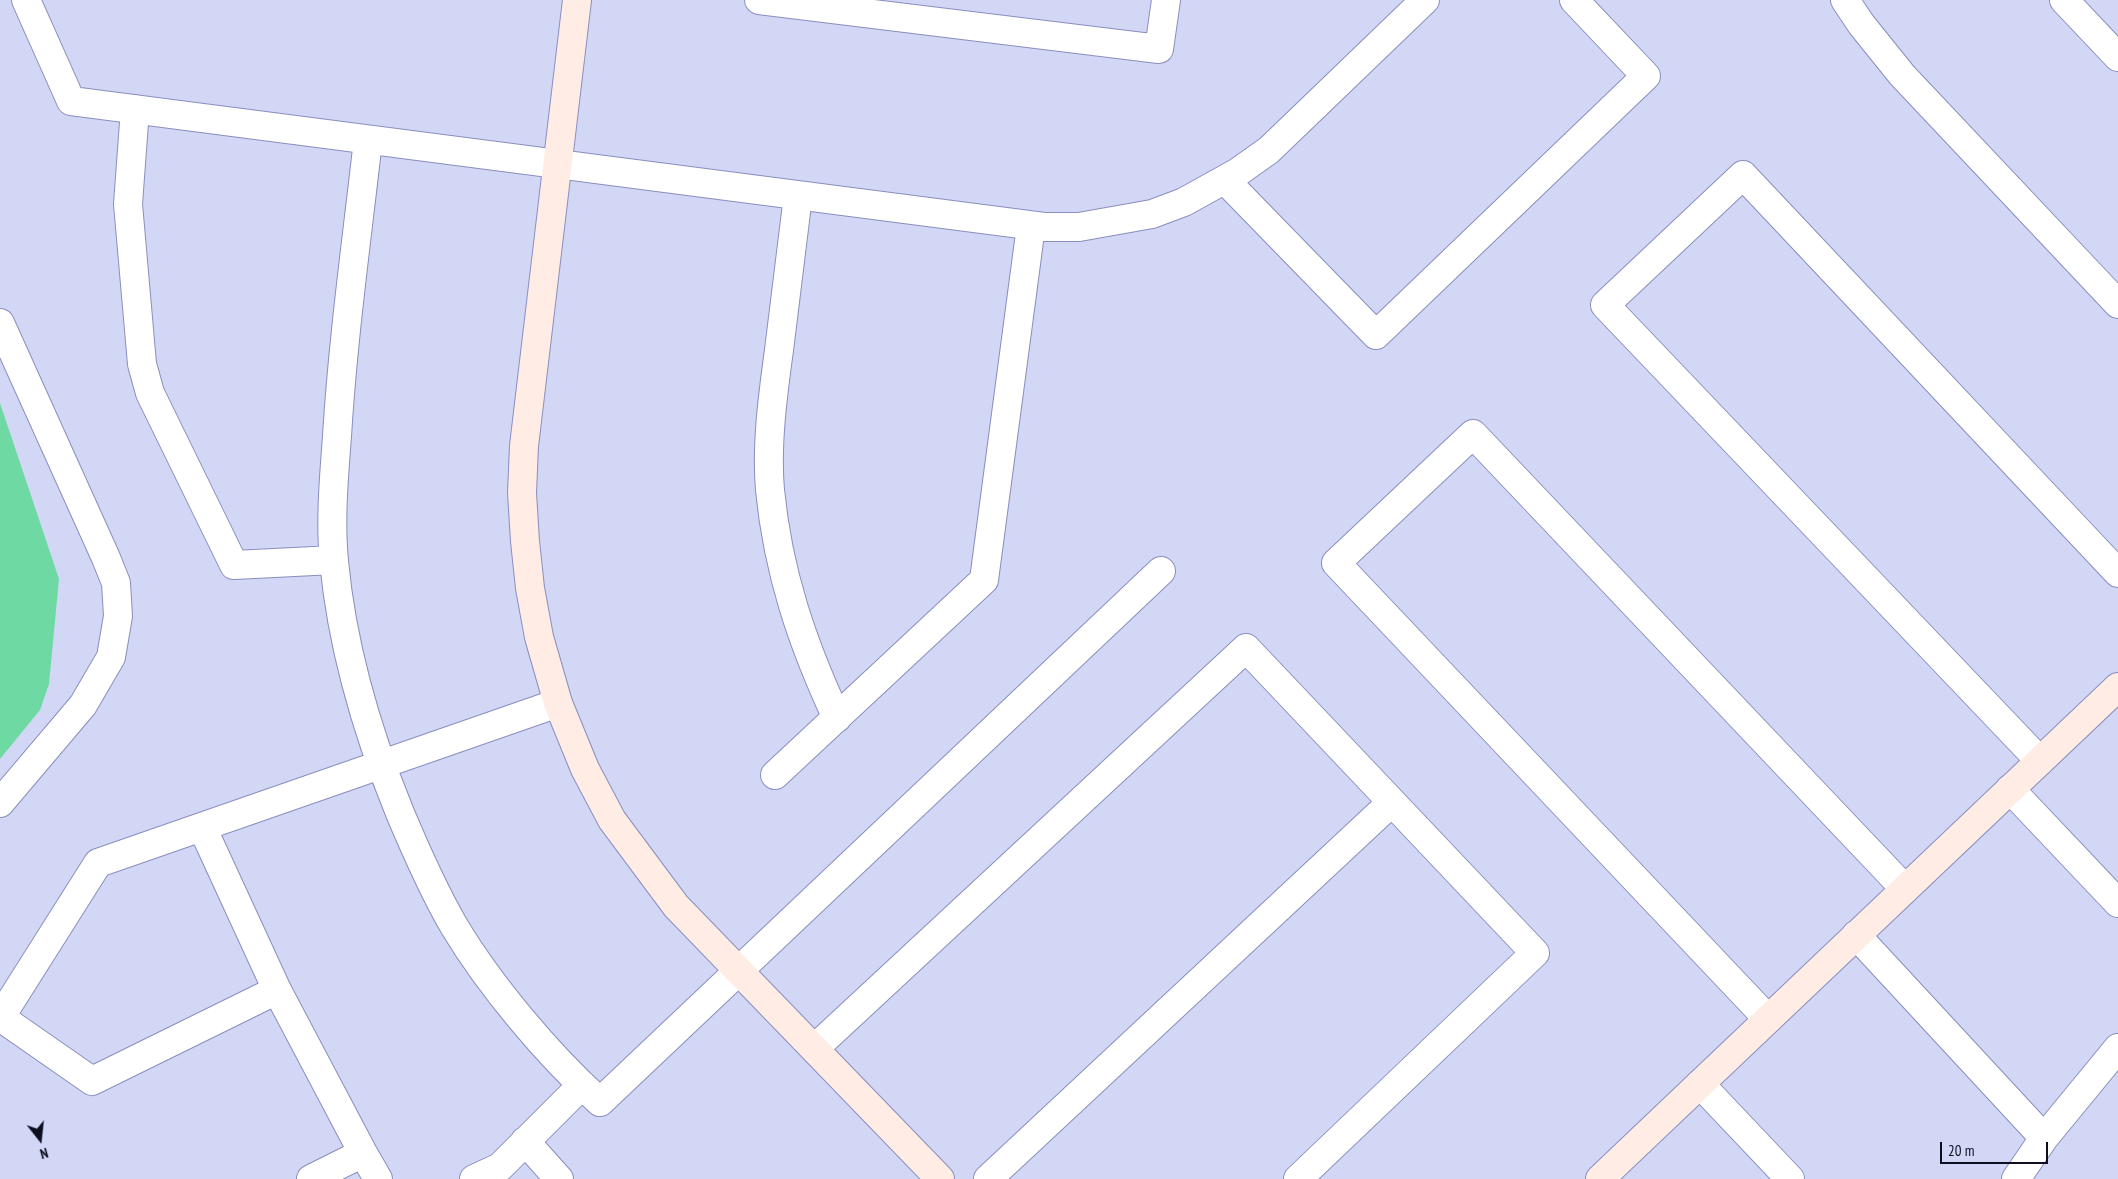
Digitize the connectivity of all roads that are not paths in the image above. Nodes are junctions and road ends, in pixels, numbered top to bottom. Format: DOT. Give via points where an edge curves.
graph roads {
  1 [pos="26,0"];
  2 [pos="577,0"];
  3 [pos="760,0"];
  4 [pos="1166,0"];
  5 [pos="1425,0"];
  6 [pos="1574,0"];
  7 [pos="1845,0"];
  8 [pos="2064,0"];
  9 [pos="790,2"];
  10 [pos="2118,57"];
  11 [pos="136,109"];
  12 [pos="368,140"];
  13 [pos="559,165"];
  14 [pos="1225,180"];
  15 [pos="798,196"];
  16 [pos="1031,226"];
  17 [pos="2118,304"];
  18 [pos="0,323"];
  19 [pos="334,560"];
  20 [pos="1161,571"];
  21 [pos="2118,572"];
  22 [pos="2118,687"];
  23 [pos="558,703"];
  24 [pos="837,718"];
  25 [pos="2040,761"];
  26 [pos="380,764"];
  27 [pos="775,775"];
  28 [pos="2010,790"];
  29 [pos="1392,802"];
  30 [pos="0,803"];
  31 [pos="202,827"];
  32 [pos="1905,889"];
  33 [pos="2118,903"];
  34 [pos="1856,935"];
  35 [pos="739,970"];
  36 [pos="277,990"];
  37 [pos="0,1018"];
  38 [pos="1768,1019"];
  39 [pos="815,1048"];
  40 [pos="2118,1048"];
  41 [pos="1700,1084"];
  42 [pos="582,1086"];
  43 [pos="2044,1138"];
  44 [pos="525,1141"];
  45 [pos="362,1153"];
  46 [pos="311,1179"];
  47 [pos="378,1179"];
  48 [pos="474,1179"];
  49 [pos="560,1179"];
  50 [pos="940,1179"];
  51 [pos="988,1179"];
  52 [pos="1298,1179"];
  53 [pos="1600,1179"];
  54 [pos="1790,1179"];
  55 [pos="2016,1179"];
  1 -- 11 [label="street" via="71,101"];
  2 -- 13 [label="street"];
  3 -- 9 [label="street"];
  4 -- 9 [label="street" via="1159,49"];
  5 -- 14 [label="street" via="1269,150"];
  6 -- 14 [label="street" via="1646,76 1376,335"];
  7 -- 17 [label="street" via="1902,75"];
  8 -- 10 [label="street"];
  11 -- 12 [label="street"];
  11 -- 19 [label="street" via="128,204 142,364 150,393 234,565"];
  12 -- 13 [label="street"];
  12 -- 19 [label="street" via="339,396 333,497"];
  13 -- 15 [label="street"];
  13 -- 23 [label="street" via="524,446 522,493 530,588 539,637"];
  14 -- 16 [label="street" via="1184,202 1152,214 1078,227"];
  15 -- 16 [label="street"];
  15 -- 24 [label="street" via="774,389 770,488 779,556 795,616 813,667"];
  16 -- 24 [label="street" via="984,580"];
  18 -- 30 [label="street" via="106,558 116,583 118,616 111,657 83,705"];
  19 -- 26 [label="street" via="345,635"];
  20 -- 35 [label="street"];
  21 -- 25 [label="street" via="1743,175 1605,305"];
  22 -- 25 [label="street"];
  23 -- 26 [label="street"];
  23 -- 35 [label="street" via="585,769 612,820 676,906"];
  24 -- 27 [label="street"];
  25 -- 28 [label="street"];
  26 -- 31 [label="street"];
  26 -- 42 [label="street" via="417,854 454,925 486,974"];
  28 -- 32 [label="street"];
  28 -- 33 [label="street"];
  29 -- 39 [label="street" via="1246,648"];
  29 -- 51 [label="street"];
  29 -- 52 [label="street" via="1535,953"];
  31 -- 36 [label="street"];
  31 -- 37 [label="street" via="98,863"];
  32 -- 34 [label="street"];
  32 -- 38 [label="street" via="1473,434 1336,563"];
  34 -- 38 [label="street"];
  34 -- 43 [label="street"];
  35 -- 39 [label="street"];
  35 -- 42 [label="street" via="600,1102"];
  36 -- 37 [label="street" via="92,1081"];
  36 -- 45 [label="street"];
  38 -- 41 [label="street"];
  39 -- 50 [label="street"];
  40 -- 43 [label="street"];
  41 -- 53 [label="street"];
  41 -- 54 [label="street"];
  42 -- 44 [label="street"];
  43 -- 55 [label="street"];
  44 -- 48 [label="street" via="500,1167"];
  44 -- 49 [label="street"];
  45 -- 46 [label="street"];
  45 -- 47 [label="street"];
}
